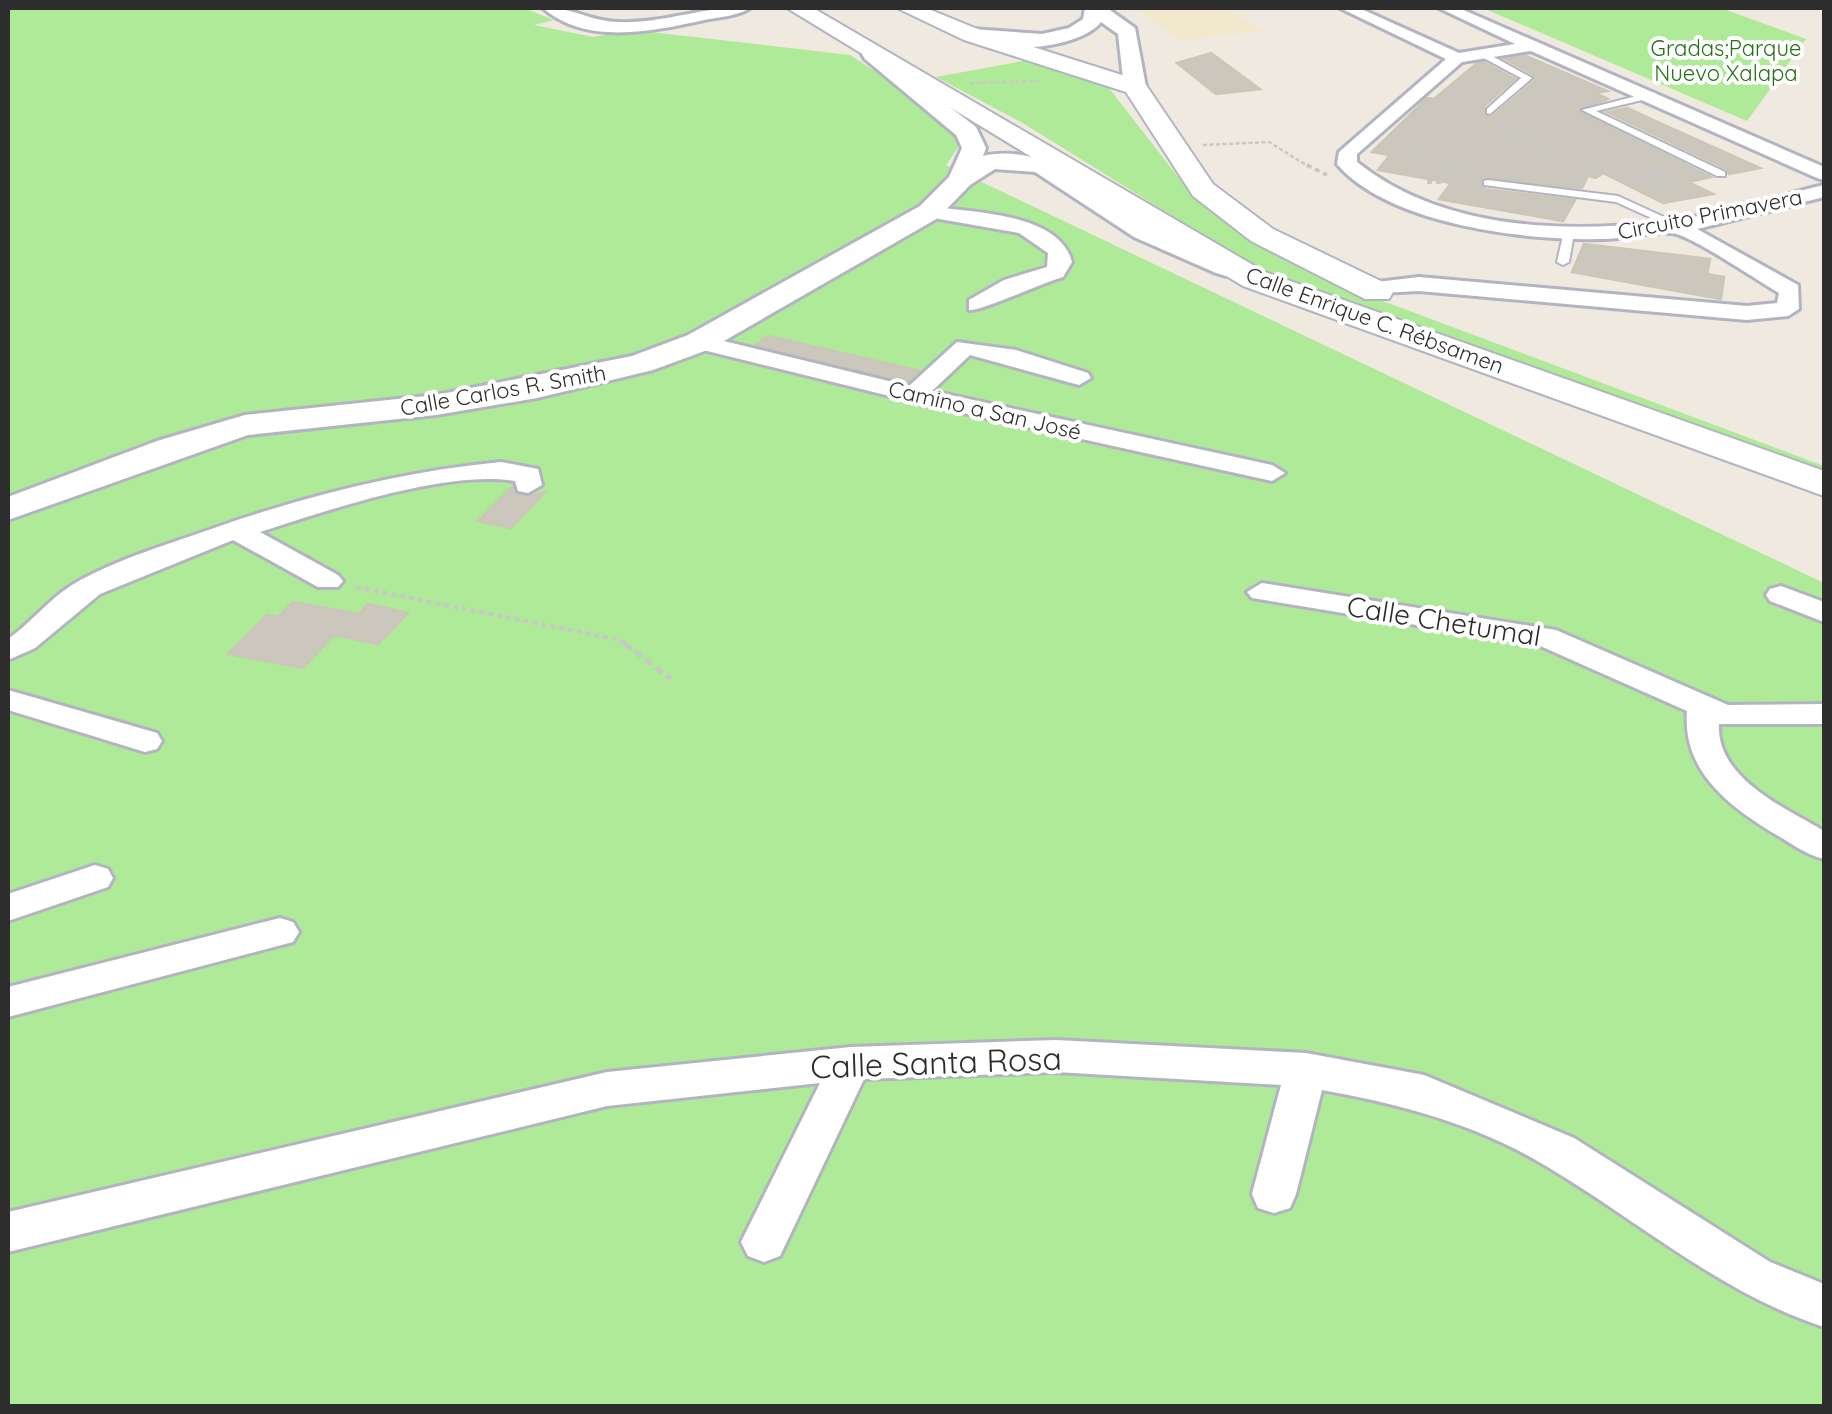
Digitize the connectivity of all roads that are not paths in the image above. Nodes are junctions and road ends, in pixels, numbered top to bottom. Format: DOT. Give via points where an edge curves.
graph roads {
  1 [pos="551,8"];
  2 [pos="742,8"];
  3 [pos="801,8"];
  4 [pos="908,8"];
  5 [pos="1346,8"];
  6 [pos="1447,8"];
  7 [pos="1097,9"];
  8 [pos="845,10"];
  9 [pos="958,30"];
  10 [pos="1534,46"];
  11 [pos="873,54"];
  12 [pos="1482,54"];
  13 [pos="1457,58"];
  14 [pos="1135,87"];
  15 [pos="1652,96"];
  16 [pos="1493,115"];
  17 [pos="1721,174"];
  18 [pos="1824,174"];
  19 [pos="961,180"];
  20 [pos="1488,184"];
  21 [pos="1824,191"];
  22 [pos="928,212"];
  23 [pos="1672,224"];
  24 [pos="1568,233"];
  25 [pos="1562,262"];
  26 [pos="1254,280"];
  27 [pos="1368,289"];
  28 [pos="977,305"];
  29 [pos="699,342"];
  30 [pos="1079,378"];
  31 [pos="914,396"];
  32 [pos="1824,454"];
  33 [pos="1272,472"];
  34 [pos="1824,484"];
  35 [pos="528,486"];
  36 [pos="8,509"];
  37 [pos="235,530"];
  38 [pos="328,581"];
  39 [pos="1262,592"];
  40 [pos="1780,594"];
  41 [pos="1824,612"];
  42 [pos="8,651"];
  43 [pos="8,700"];
  44 [pos="1718,711"];
  45 [pos="1824,714"];
  46 [pos="146,741"];
  47 [pos="1824,847"];
  48 [pos="96,878"];
  49 [pos="8,908"];
  50 [pos="280,932"];
  51 [pos="8,1002"];
  52 [pos="850,1063"];
  53 [pos="1306,1070"];
  54 [pos="1274,1194"];
  55 [pos="8,1232"];
  56 [pos="764,1242"];
  57 [pos="1824,1306"];
  1 -- 2 [label="street" via="578,22 616,28"];
  3 -- 8 [label="main road"];
  3 -- 11 [label="main road, Calle Enrique C. Rébsamen"];
  4 -- 9 [label="main road"];
  5 -- 13 [label="street"];
  6 -- 10 [label="street"];
  7 -- 9 [label="street" via="1082,30 1061,36 1021,40"];
  7 -- 14 [label="street" via="1128,32"];
  9 -- 14 [label="main road"];
  10 -- 12 [label="street"];
  10 -- 15 [label="street"];
  11 -- 19 [label="street" via="967,132 974,148"];
  11 -- 26 [label="main road, Calle Enrique C. Rébsamen"];
  12 -- 13 [label="street"];
  12 -- 16 [label="lane" via="1527,78"];
  13 -- 24 [label="street, Circuito Primavera" via="1348,152 1347,164 1422,205"];
  14 -- 27 [label="main road, Calle Enrique C. Rébsamen" via="1203,190 1262,235"];
  15 -- 17 [label="lane" via="1587,110"];
  15 -- 18 [label="street"];
  19 -- 22 [label="street, Calle Carlos R. Smith"];
  19 -- 26 [label="street, Calle Carlos R. Smith" via="987,164 1031,161 1144,231"];
  20 -- 23 [label="lane" via="1618,199"];
  21 -- 23 [label="street, Circuito Primavera"];
  22 -- 28 [label="street" via="1025,228 1058,250 1055,272"];
  22 -- 29 [label="street, Calle Carlos R. Smith"];
  23 -- 24 [label="street, Circuito Primavera"];
  23 -- 27 [label="street" via="1790,290 1788,309 1747,312 1420,284"];
  24 -- 25 [label="lane"];
  26 -- 34 [label="main road, Calle Enrique C. Rébsamen"];
  27 -- 32 [label="main road, Calle Enrique C. Rébsamen"];
  29 -- 31 [label="street, Camino a San José"];
  29 -- 36 [label="street, Calle Carlos R. Smith" via="537,388 246,425"];
  30 -- 31 [label="street" via="965,347"];
  31 -- 33 [label="street, Camino a San José"];
  35 -- 37 [label="street" via="529,475 498,468 393,486"];
  37 -- 38 [label="street"];
  37 -- 42 [label="street" via="134,566 68,601"];
  39 -- 44 [label="street, Calle Chetumal" via="1545,637"];
  40 -- 41 [label="street"];
  43 -- 46 [label="street"];
  44 -- 45 [label="street"];
  44 -- 47 [label="street" via="1700,738 1722,780"];
  48 -- 49 [label="street"];
  50 -- 51 [label="street"];
  52 -- 53 [label="street, Calle Santa Rosa" via="1056,1056"];
  52 -- 55 [label="street, Calle Santa Rosa" via="607,1089"];
  52 -- 56 [label="street"];
  53 -- 54 [label="street"];
  53 -- 57 [label="street, Calle Santa Rosa" via="1424,1092 1559,1151 1754,1277"];
}
